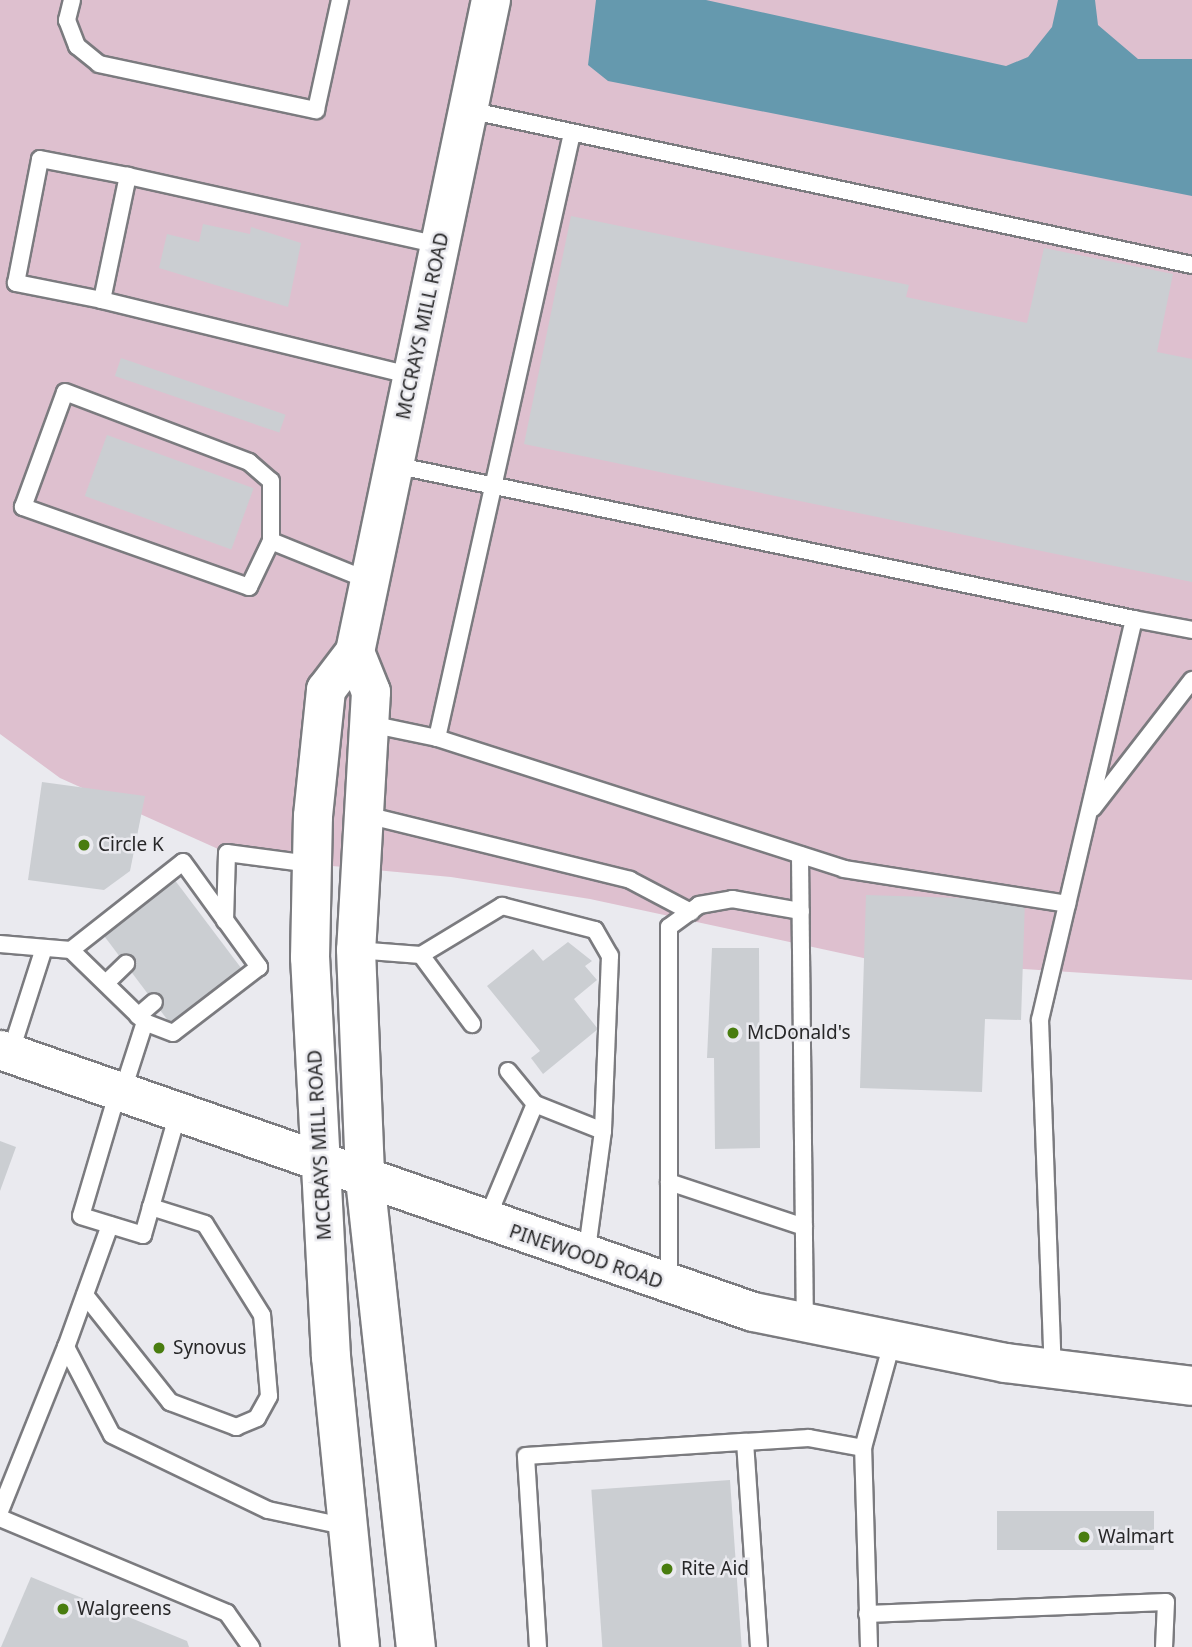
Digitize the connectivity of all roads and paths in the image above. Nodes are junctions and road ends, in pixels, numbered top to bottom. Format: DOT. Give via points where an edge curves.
graph roads {
  1 [pos="72,0"];
  2 [pos="340,0"];
  3 [pos="491,0"];
  4 [pos="468,110"];
  5 [pos="572,133"];
  6 [pos="128,176"];
  7 [pos="440,245"];
  8 [pos="1192,265"];
  9 [pos="102,300"];
  10 [pos="413,376"];
  11 [pos="394,465"];
  12 [pos="491,486"];
  13 [pos="271,541"];
  14 [pos="370,581"];
  15 [pos="1134,619"];
  16 [pos="1192,630"];
  17 [pos="355,652"];
  18 [pos="1192,680"];
  19 [pos="368,723"];
  20 [pos="437,738"];
  21 [pos="360,814"];
  22 [pos="1088,815"];
  23 [pos="800,855"];
  24 [pos="311,864"];
  25 [pos="211,899"];
  26 [pos="1067,904"];
  27 [pos="198,910"];
  28 [pos="801,911"];
  29 [pos="691,912"];
  30 [pos="225,920"];
  31 [pos="0,944"];
  32 [pos="44,947"];
  33 [pos="71,950"];
  34 [pos="356,950"];
  35 [pos="421,955"];
  36 [pos="125,964"];
  37 [pos="106,983"];
  38 [pos="154,1002"];
  39 [pos="141,1019"];
  40 [pos="472,1024"];
  41 [pos="5,1052"];
  42 [pos="508,1070"];
  43 [pos="120,1092"];
  44 [pos="535,1104"];
  45 [pos="178,1113"];
  46 [pos="603,1131"];
  47 [pos="322,1166"];
  48 [pos="365,1179"];
  49 [pos="669,1182"];
  50 [pos="151,1207"];
  51 [pos="486,1222"];
  52 [pos="110,1225"];
  53 [pos="804,1227"];
  54 [pos="586,1258"];
  55 [pos="669,1286"];
  56 [pos="85,1295"];
  57 [pos="805,1324"];
  58 [pos="892,1343"];
  59 [pos="66,1347"];
  60 [pos="1053,1370"];
  61 [pos="1192,1386"];
  62 [pos="745,1442"];
  63 [pos="863,1448"];
  64 [pos="0,1511"];
  65 [pos="0,1518"];
  66 [pos="348,1527"];
  67 [pos="867,1614"];
  68 [pos="251,1647"];
  69 [pos="360,1647"];
  70 [pos="416,1647"];
  71 [pos="538,1647"];
  72 [pos="759,1647"];
  73 [pos="869,1647"];
  74 [pos="1164,1647"];
  1 -- 2 [label="lane" via="67,20 77,46 99,64 316,110"];
  3 -- 4 [label="street, MCCRAYS MILL ROAD"];
  4 -- 5 [label="lane"];
  4 -- 7 [label="street, MCCRAYS MILL ROAD"];
  5 -- 8 [label="lane"];
  5 -- 12 [label="lane"];
  6 -- 7 [label="lane"];
  6 -- 9 [label="lane"];
  6 -- 9 [label="lane" via="40,159 16,283"];
  7 -- 10 [label="street, MCCRAYS MILL ROAD"];
  9 -- 10 [label="lane"];
  10 -- 11 [label="street, MCCRAYS MILL ROAD"];
  11 -- 12 [label="lane"];
  11 -- 14 [label="street, MCCRAYS MILL ROAD"];
  12 -- 15 [label="lane"];
  12 -- 20 [label="lane"];
  13 -- 13 [label="lane" via="271,481 249,461 65,392 23,507 249,587"];
  13 -- 14 [label="lane"];
  14 -- 17 [label="street, MCCRAYS MILL ROAD"];
  15 -- 16 [label="lane"];
  15 -- 22 [label="lane"];
  17 -- 19 [label="street" via="371,692"];
  17 -- 24 [label="street, MCCRAYS MILL ROAD" via="326,690"];
  18 -- 22 [label="lane"];
  19 -- 20 [label="lane"];
  19 -- 21 [label="street"];
  20 -- 23 [label="lane"];
  21 -- 29 [label="lane" via="630,880"];
  21 -- 34 [label="street"];
  22 -- 26 [label="lane"];
  23 -- 26 [label="lane" via="844,869"];
  23 -- 28 [label="lane"];
  24 -- 30 [label="lane" via="227,853"];
  24 -- 47 [label="street, MCCRAYS MILL ROAD"];
  25 -- 27 [label="lane"];
  25 -- 30 [label="lane"];
  25 -- 33 [label="lane" via="183,862"];
  26 -- 60 [label="lane" via="1040,1020"];
  28 -- 29 [label="lane" via="732,899"];
  28 -- 53 [label="lane"];
  29 -- 49 [label="lane" via="669,927"];
  30 -- 39 [label="lane" via="233,944 259,967 173,1033"];
  31 -- 32 [label="lane"];
  32 -- 33 [label="lane"];
  32 -- 41 [label="lane"];
  33 -- 37 [label="lane"];
  34 -- 35 [label="lane"];
  34 -- 48 [label="street"];
  35 -- 40 [label="lane"];
  35 -- 46 [label="lane" via="502,906 595,930 610,956"];
  36 -- 37 [label="lane"];
  37 -- 39 [label="lane"];
  38 -- 39 [label="lane"];
  39 -- 43 [label="lane"];
  41 -- 43 [label="street, PINEWOOD ROAD"];
  42 -- 44 [label="lane"];
  43 -- 45 [label="street, PINEWOOD ROAD"];
  43 -- 52 [label="lane" via="81,1216"];
  44 -- 46 [label="lane"];
  44 -- 51 [label="lane"];
  45 -- 47 [label="street, PINEWOOD ROAD"];
  45 -- 50 [label="lane"];
  46 -- 54 [label="lane"];
  47 -- 48 [label="street, PINEWOOD ROAD"];
  47 -- 66 [label="street, MCCRAYS MILL ROAD" via="331,1357"];
  48 -- 51 [label="street, PINEWOOD ROAD"];
  48 -- 70 [label="street"];
  49 -- 53 [label="lane"];
  49 -- 55 [label="lane"];
  50 -- 52 [label="lane" via="143,1235"];
  50 -- 56 [label="lane" via="205,1224 262,1315 269,1396 257,1418 236,1427 170,1402"];
  51 -- 54 [label="street, PINEWOOD ROAD"];
  52 -- 56 [label="lane"];
  53 -- 57 [label="lane"];
  54 -- 55 [label="street, PINEWOOD ROAD"];
  55 -- 57 [label="street, PINEWOOD ROAD"];
  56 -- 59 [label="lane"];
  57 -- 58 [label="street, PINEWOOD ROAD"];
  58 -- 60 [label="street, PINEWOOD ROAD"];
  58 -- 63 [label="lane"];
  59 -- 64 [label="lane"];
  59 -- 66 [label="lane" via="112,1435 268,1510"];
  60 -- 61 [label="street, PINEWOOD ROAD"];
  62 -- 63 [label="lane" via="809,1438"];
  62 -- 71 [label="lane" via="526,1456"];
  62 -- 72 [label="lane"];
  63 -- 67 [label="lane"];
  65 -- 68 [label="lane" via="227,1613"];
  66 -- 69 [label="street, MCCRAYS MILL ROAD"];
  67 -- 73 [label="lane"];
  67 -- 74 [label="lane" via="1166,1602"];
}
